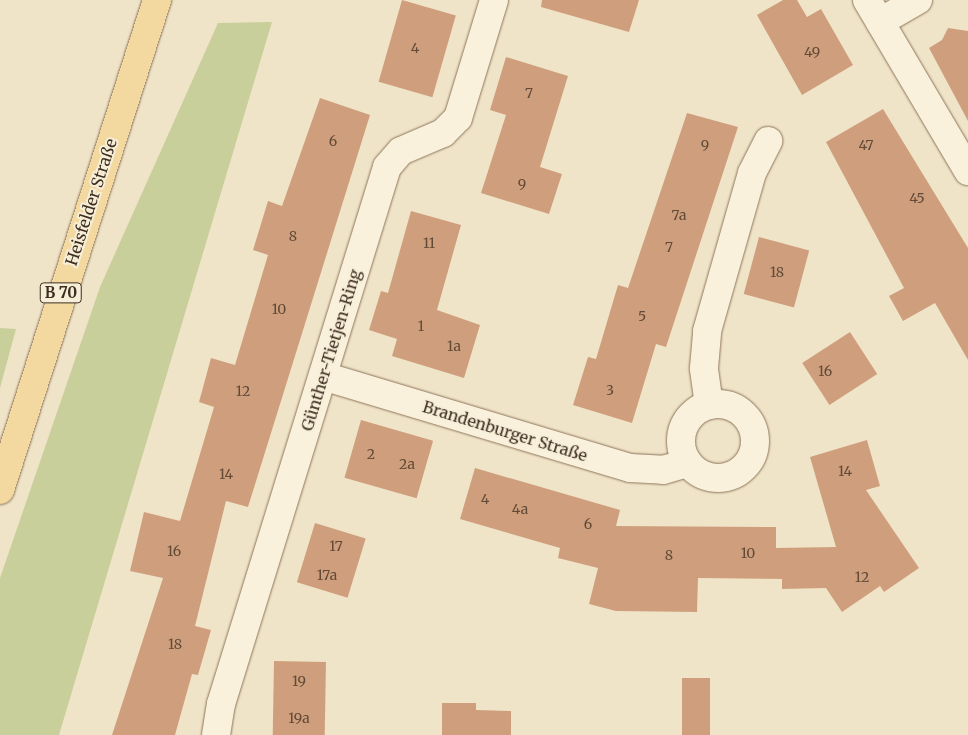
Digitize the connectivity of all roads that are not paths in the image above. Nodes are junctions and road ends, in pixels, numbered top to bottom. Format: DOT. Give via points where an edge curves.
graph roads {
  1 [pos="157,0"];
  2 [pos="494,0"];
  3 [pos="918,0"];
  4 [pos="874,11"];
  5 [pos="768,141"];
  6 [pos="968,171"];
  7 [pos="324,376"];
  8 [pos="709,405"];
  9 [pos="688,463"];
  10 [pos="0,490"];
  11 [pos="216,735"];
  1 -- 10 [label="main road, Heisfelder Straße / B 70"];
  2 -- 7 [label="street, Günther-Tietjen-Ring" via="458,118 442,133 401,151 387,167"];
  3 -- 4 [label="street"];
  4 -- 6 [label="street"];
  5 -- 8 [label="street" via="752,174 707,331 704,368"];
  7 -- 9 [label="street, Brandenburger Straße" via="630,468 663,470"];
  7 -- 11 [label="street, Günther-Tietjen-Ring" via="220,704"];
  8 -- 9 [label="street" via="686,422 681,436"];
  8 -- 9 [label="street" via="720,404 742,412 754,431 754,454 729,477 706,476"];
}
